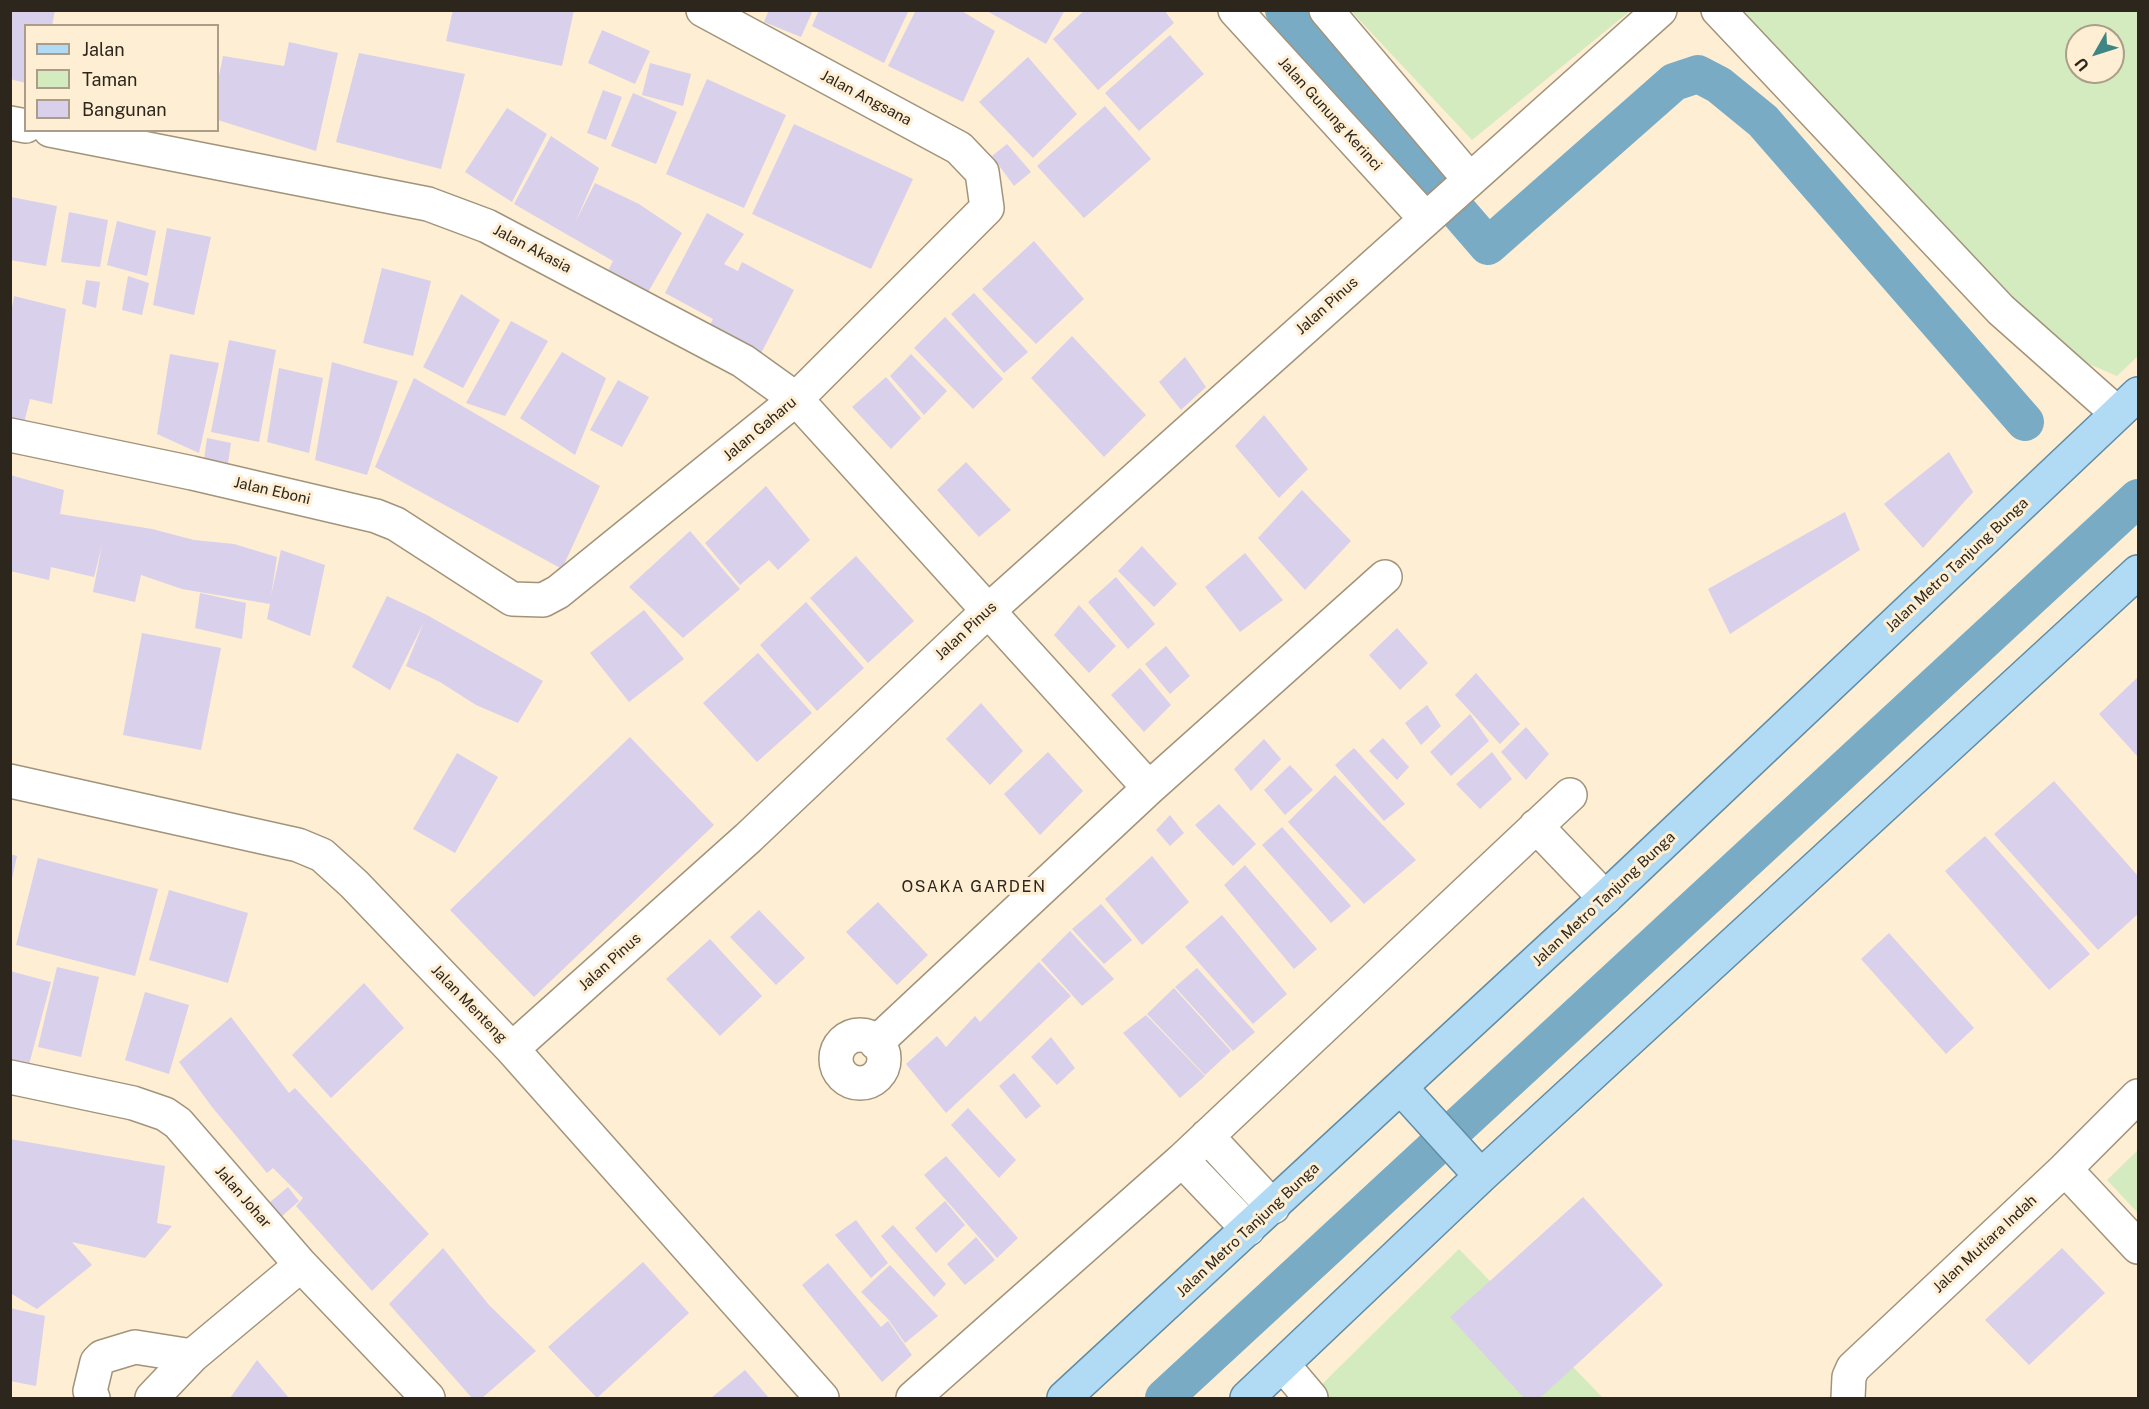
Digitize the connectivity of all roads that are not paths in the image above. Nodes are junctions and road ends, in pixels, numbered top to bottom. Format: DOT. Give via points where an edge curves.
graph roads {
  1 [pos="703,10"];
  2 [pos="1235,10"];
  3 [pos="1326,10"];
  4 [pos="1660,10"];
  5 [pos="1718,10"];
  6 [pos="60,132"];
  7 [pos="1465,184"];
  8 [pos="1429,215"];
  9 [pos="982,216"];
  10 [pos="796,399"];
  11 [pos="2128,403"];
  12 [pos="10,435"];
  13 [pos="2139,572"];
  14 [pos="1385,577"];
  15 [pos="513,599"];
  16 [pos="989,610"];
  17 [pos="10,781"];
  18 [pos="1149,788"];
  19 [pos="1570,795"];
  20 [pos="1536,826"];
  21 [pos="1605,898"];
  22 [pos="876,1043"];
  23 [pos="512,1049"];
  24 [pos="10,1077"];
  25 [pos="2139,1096"];
  26 [pos="1409,1097"];
  27 [pos="1207,1136"];
  28 [pos="1182,1160"];
  29 [pos="1471,1166"];
  30 [pos="2065,1169"];
  31 [pos="1273,1207"];
  32 [pos="1248,1229"];
  33 [pos="2139,1247"];
  34 [pos="301,1265"];
  35 [pos="192,1356"];
  36 [pos="1283,1365"];
  37 [pos="93,1398"];
  38 [pos="152,1398"];
  39 [pos="429,1398"];
  40 [pos="822,1398"];
  41 [pos="913,1398"];
  42 [pos="1064,1398"];
  43 [pos="1246,1398"];
  44 [pos="1311,1398"];
  45 [pos="1848,1398"];
  1 -- 9 [label="street, Jalan Angsana" via="959,148 982,172 987,201"];
  2 -- 8 [label="street, Jalan Gunung Kerinci"];
  3 -- 7 [label="street"];
  4 -- 7 [label="street, Jalan Pinus"];
  5 -- 11 [label="street" via="2001,310"];
  6 -- 10 [label="street, Jalan Akasia" via="428,204 487,226 548,257 743,361"];
  7 -- 8 [label="street, Jalan Pinus"];
  8 -- 16 [label="street, Jalan Pinus"];
  9 -- 10 [label="street, Jalan Gaharu"];
  10 -- 15 [label="street, Jalan Gaharu" via="558,592 543,600"];
  10 -- 16 [label="street, Jalan Akasia"];
  11 -- 21 [label="main road, Jalan Metro Tanjung Bunga"];
  12 -- 15 [label="street, Jalan Eboni" via="384,518"];
  13 -- 29 [label="main road"];
  14 -- 18 [label="street"];
  16 -- 18 [label="street, Jalan Akasia"];
  16 -- 23 [label="street, Jalan Pinus" via="748,838"];
  17 -- 23 [label="street, Jalan Menteng" via="298,844 322,855"];
  18 -- 22 [label="street"];
  19 -- 20 [label="street"];
  20 -- 21 [label="street"];
  20 -- 27 [label="street"];
  21 -- 26 [label="main road, Jalan Metro Tanjung Bunga"];
  23 -- 40 [label="street, Jalan Menteng"];
  24 -- 34 [label="street, Jalan Johar" via="133,1103 165,1114 186,1130"];
  25 -- 30 [label="street, Jalan Mutiara Indah"];
  26 -- 29 [label="main road"];
  26 -- 31 [label="main road, Jalan Metro Tanjung Bunga"];
  27 -- 28 [label="street"];
  27 -- 31 [label="street"];
  28 -- 32 [label="street"];
  28 -- 41 [label="street"];
  29 -- 36 [label="main road"];
  30 -- 33 [label="street"];
  30 -- 45 [label="street, Jalan Mutiara Indah" via="1853,1368"];
  31 -- 32 [label="main road, Jalan Metro Tanjung Bunga"];
  32 -- 42 [label="main road, Jalan Metro Tanjung Bunga"];
  34 -- 35 [label="street"];
  34 -- 39 [label="street, Jalan Johar"];
  35 -- 37 [label="street" via="135,1347 102,1357 97,1362 90,1391"];
  35 -- 38 [label="street"];
  36 -- 43 [label="main road"];
  36 -- 44 [label="street"];
}
